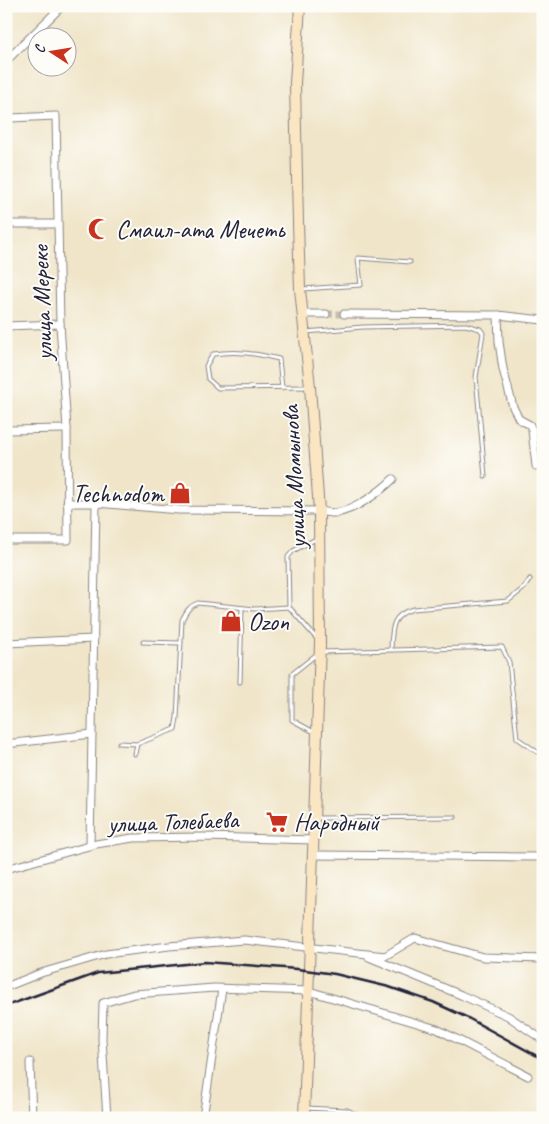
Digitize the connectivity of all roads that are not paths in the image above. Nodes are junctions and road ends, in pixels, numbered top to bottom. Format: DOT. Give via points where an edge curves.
graph roads {
  1 [pos="62,6"];
  2 [pos="300,6"];
  3 [pos="6,61"];
  4 [pos="6,120"];
  5 [pos="6,224"];
  6 [pos="58,224"];
  7 [pos="410,262"];
  8 [pos="300,289"];
  9 [pos="302,314"];
  10 [pos="326,314"];
  11 [pos="344,314"];
  12 [pos="498,315"];
  13 [pos="543,320"];
  14 [pos="60,324"];
  15 [pos="6,326"];
  16 [pos="304,332"];
  17 [pos="282,388"];
  18 [pos="310,388"];
  19 [pos="67,429"];
  20 [pos="6,430"];
  21 [pos="536,466"];
  22 [pos="485,476"];
  23 [pos="393,479"];
  24 [pos="68,503"];
  25 [pos="96,503"];
  26 [pos="319,511"];
  27 [pos="319,538"];
  28 [pos="6,540"];
  29 [pos="530,579"];
  30 [pos="290,607"];
  31 [pos="242,608"];
  32 [pos="94,639"];
  33 [pos="143,642"];
  34 [pos="6,643"];
  35 [pos="181,643"];
  36 [pos="320,648"];
  37 [pos="390,649"];
  38 [pos="240,682"];
  39 [pos="318,733"];
  40 [pos="92,734"];
  41 [pos="119,743"];
  42 [pos="6,744"];
  43 [pos="137,744"];
  44 [pos="135,754"];
  45 [pos="543,756"];
  46 [pos="455,817"];
  47 [pos="315,818"];
  48 [pos="314,840"];
  49 [pos="90,846"];
  50 [pos="314,855"];
  51 [pos="543,857"];
  52 [pos="6,869"];
  53 [pos="311,947"];
  54 [pos="360,953"];
  55 [pos="543,959"];
  56 [pos="6,987"];
  57 [pos="222,988"];
  58 [pos="309,991"];
  59 [pos="543,1040"];
  60 [pos="30,1062"];
  61 [pos="528,1076"];
  62 [pos="305,1113"];
  63 [pos="362,1117"];
  64 [pos="32,1118"];
  65 [pos="107,1118"];
  66 [pos="203,1118"];
  1 -- 3 [label="street"];
  2 -- 8 [label="main road, улица Момынова" via="295,83"];
  4 -- 6 [label="street, улица Мереке" via="56,116"];
  5 -- 6 [label="street"];
  6 -- 14 [label="street, улица Мереке"];
  7 -- 8 [label="lane" via="358,258 361,285"];
  8 -- 9 [label="main road, улица Момынова"];
  9 -- 10 [label="street"];
  9 -- 16 [label="main road, улица Момынова"];
  11 -- 12 [label="street"];
  12 -- 13 [label="street"];
  12 -- 21 [label="street" via="503,369 513,407 519,419 530,425 532,430"];
  14 -- 15 [label="street"];
  14 -- 19 [label="street, улица Мереке"];
  16 -- 18 [label="main road, улица Момынова"];
  16 -- 22 [label="lane" via="466,324 480,329 483,333 476,377"];
  17 -- 17 [label="lane" via="218,388 208,379 206,366 213,354 228,351 279,359"];
  17 -- 18 [label="lane"];
  18 -- 26 [label="main road, улица Момынова"];
  19 -- 20 [label="street"];
  19 -- 24 [label="street, улица Мереке"];
  23 -- 26 [label="street" via="347,510 335,513"];
  24 -- 25 [label="street"];
  24 -- 28 [label="street, улица Мереке" via="68,540"];
  25 -- 26 [label="street" via="179,510"];
  25 -- 32 [label="street"];
  26 -- 27 [label="main road, улица Момынова"];
  27 -- 30 [label="lane" via="288,558"];
  27 -- 36 [label="main road, улица Момынова"];
  29 -- 37 [label="lane" via="508,601 402,612 395,619"];
  30 -- 31 [label="lane"];
  30 -- 36 [label="lane"];
  31 -- 35 [label="lane" via="193,605 182,620"];
  31 -- 38 [label="lane"];
  32 -- 34 [label="street"];
  32 -- 40 [label="street"];
  33 -- 35 [label="lane"];
  35 -- 43 [label="lane" via="175,729"];
  36 -- 37 [label="lane"];
  36 -- 39 [label="main road, улица Момынова"];
  36 -- 39 [label="lane" via="292,674 292,720"];
  37 -- 45 [label="lane" via="502,647 509,662 517,738"];
  39 -- 47 [label="main road, улица Момынова"];
  40 -- 42 [label="street"];
  40 -- 49 [label="street"];
  41 -- 43 [label="lane"];
  43 -- 44 [label="lane"];
  46 -- 47 [label="lane"];
  47 -- 48 [label="main road, улица Момынова"];
  48 -- 49 [label="street, улица Толебаева" via="133,838"];
  48 -- 50 [label="main road, улица Момынова"];
  49 -- 52 [label="street, улица Толебаева"];
  50 -- 51 [label="street"];
  50 -- 53 [label="main road, улица Момынова"];
  53 -- 54 [label="street"];
  53 -- 56 [label="street" via="244,940 106,954"];
  53 -- 58 [label="main road, улица Момынова"];
  54 -- 55 [label="street" via="385,956 415,938 483,957"];
  54 -- 59 [label="street" via="508,1016"];
  57 -- 58 [label="street"];
  57 -- 65 [label="street" via="134,994 103,1002"];
  57 -- 66 [label="street"];
  58 -- 61 [label="street" via="437,1028"];
  58 -- 62 [label="main road, улица Момынова"];
  60 -- 64 [label="street"];
  62 -- 63 [label="lane" via="348,1110"];
}
